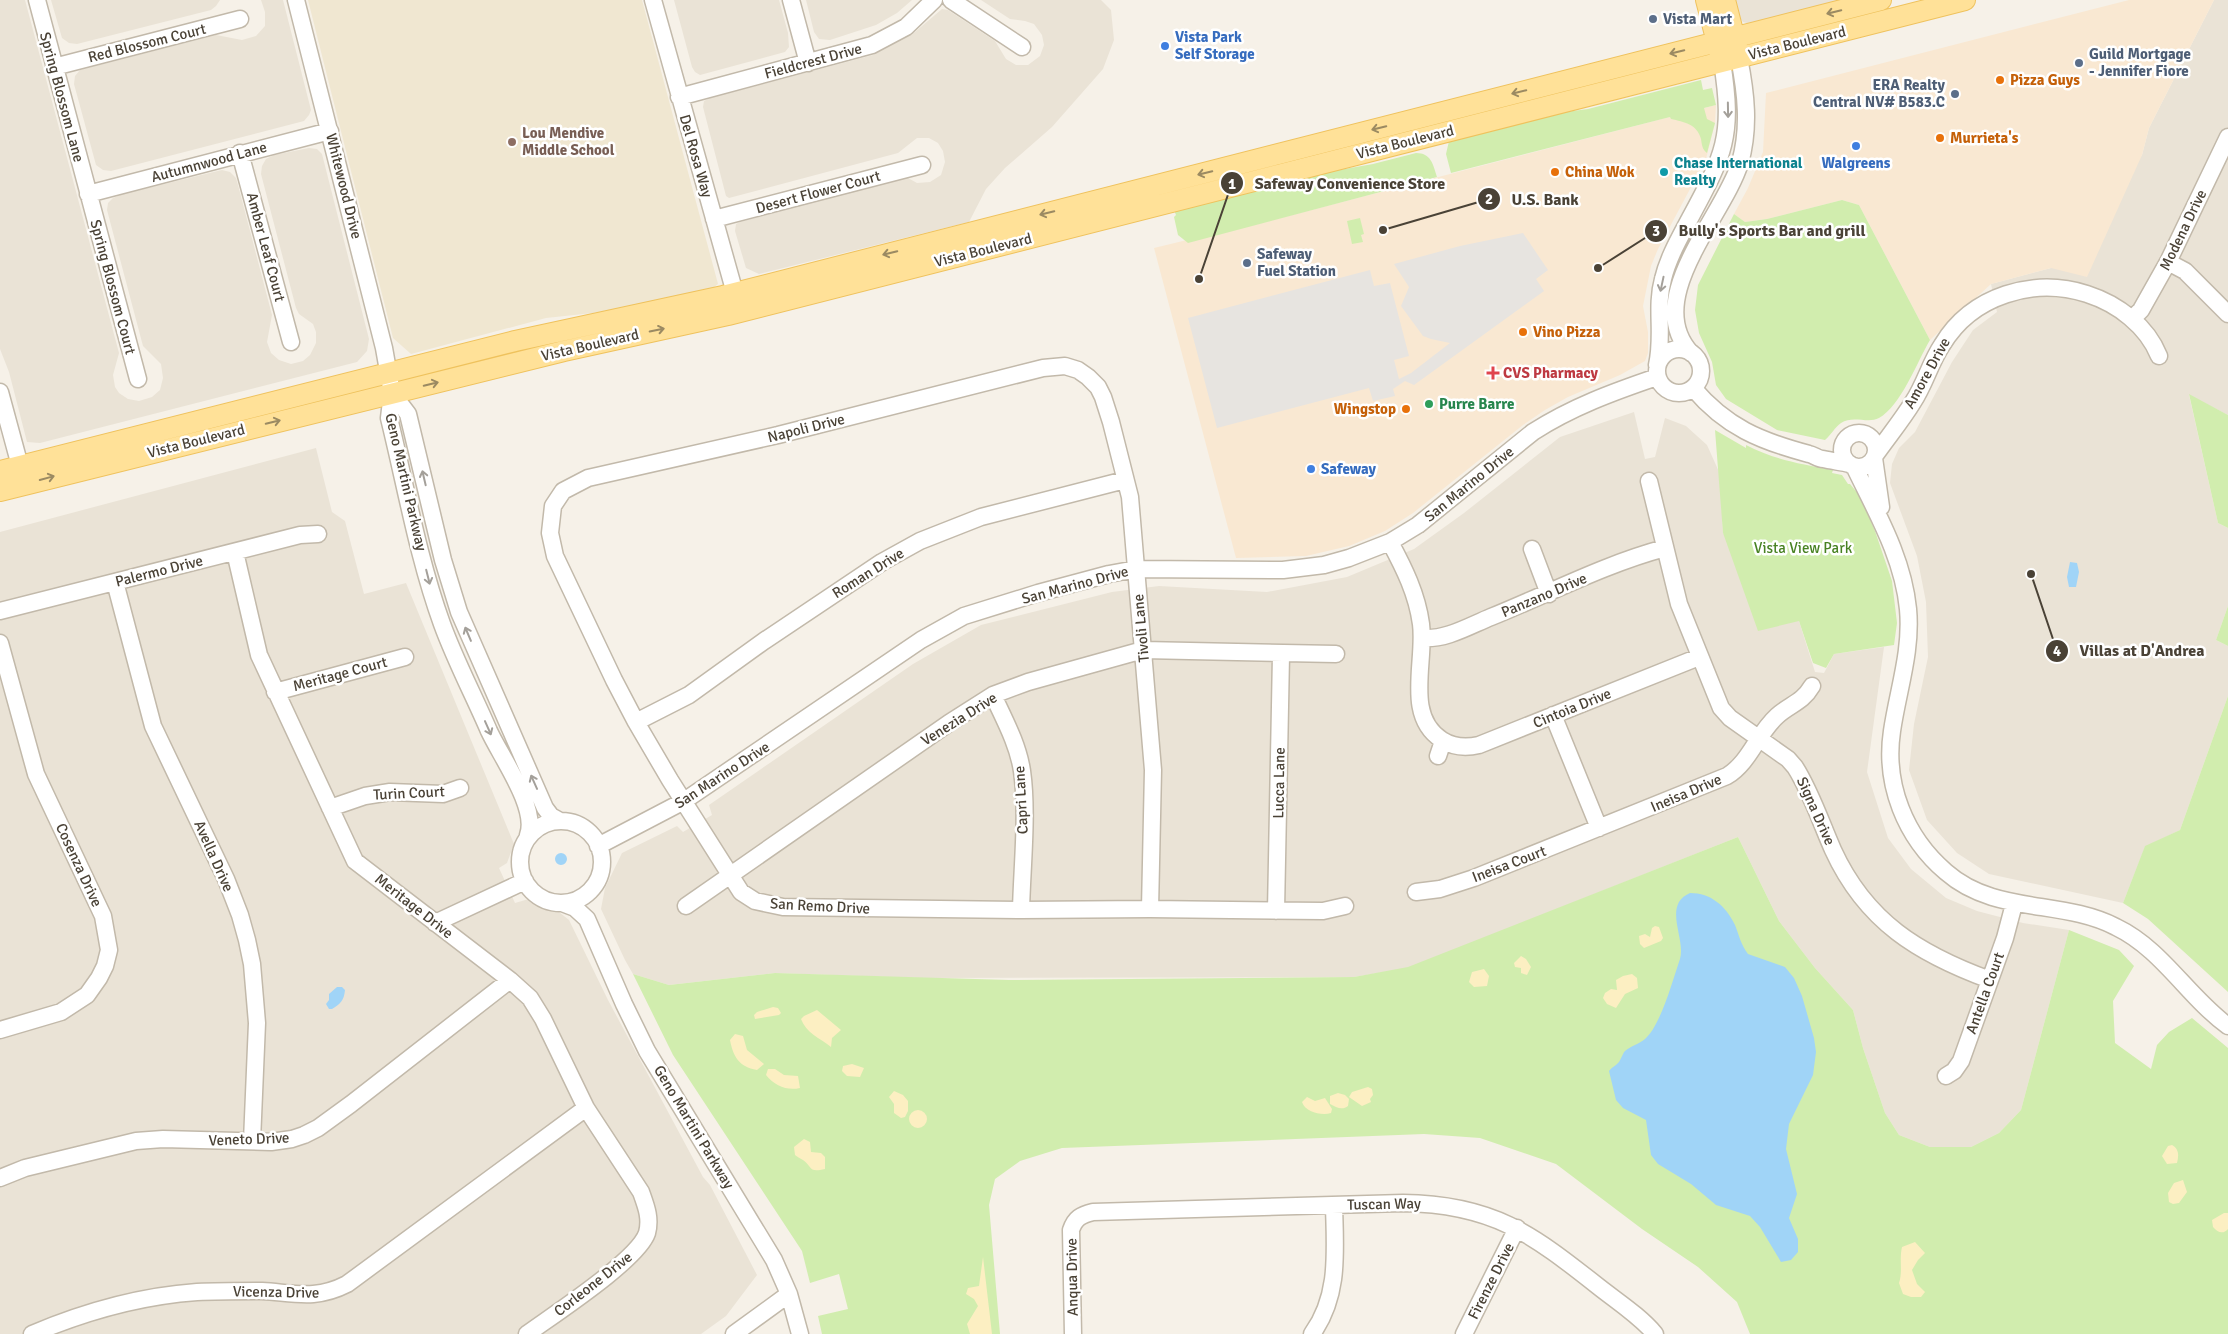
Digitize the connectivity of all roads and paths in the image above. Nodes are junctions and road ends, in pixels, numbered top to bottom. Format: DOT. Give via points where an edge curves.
graph roads {
  1 [pos="36,0"];
  2 [pos="296,0"];
  3 [pos="653,0"];
  4 [pos="791,0"];
  5 [pos="934,0"];
  6 [pos="951,0"];
  7 [pos="1706,0"];
  8 [pos="1725,0"];
  9 [pos="1881,0"];
  10 [pos="1965,0"];
  11 [pos="240,19"];
  12 [pos="1726,40"];
  13 [pos="1022,47"];
  14 [pos="1730,60"];
  15 [pos="808,63"];
  16 [pos="54,66"];
  17 [pos="679,97"];
  18 [pos="330,131"];
  19 [pos="2228,137"];
  20 [pos="240,153"];
  21 [pos="922,164"];
  22 [pos="88,194"];
  23 [pos="714,219"];
  24 [pos="2168,262"];
  25 [pos="735,293"];
  26 [pos="740,312"];
  27 [pos="2228,314"];
  28 [pos="2132,319"];
  29 [pos="291,342"];
  30 [pos="1691,353"];
  31 [pos="2159,356"];
  32 [pos="1069,368"];
  33 [pos="1657,371"];
  34 [pos="388,373"];
  35 [pos="138,380"];
  36 [pos="1693,388"];
  37 [pos="0,392"];
  38 [pos="392,393"];
  39 [pos="1898,422"];
  40 [pos="1867,435"];
  41 [pos="1843,443"];
  42 [pos="1811,454"];
  43 [pos="1875,456"];
  44 [pos="1852,465"];
  45 [pos="0,471"];
  46 [pos="22,475"];
  47 [pos="1125,480"];
  48 [pos="1649,481"];
  49 [pos="0,490"];
  50 [pos="553,506"];
  51 [pos="1885,529"];
  52 [pos="318,534"];
  53 [pos="1390,542"];
  54 [pos="1665,548"];
  55 [pos="1532,549"];
  56 [pos="235,552"];
  57 [pos="1136,568"];
  58 [pos="115,582"];
  59 [pos="1549,594"];
  60 [pos="0,611"];
  61 [pos="1422,638"];
  62 [pos="0,643"];
  63 [pos="1143,650"];
  64 [pos="1336,654"];
  65 [pos="1281,655"];
  66 [pos="405,656"];
  67 [pos="1699,657"];
  68 [pos="1812,686"];
  69 [pos="275,692"];
  70 [pos="993,695"];
  71 [pos="1553,715"];
  72 [pos="636,722"];
  73 [pos="1759,739"];
  74 [pos="460,788"];
  75 [pos="684,802"];
  76 [pos="330,808"];
  77 [pos="560,821"];
  78 [pos="1599,828"];
  79 [pos="528,835"];
  80 [pos="598,846"];
  81 [pos="731,874"];
  82 [pos="525,881"];
  83 [pos="590,892"];
  84 [pos="1416,892"];
  85 [pos="562,902"];
  86 [pos="2014,904"];
  87 [pos="686,906"];
  88 [pos="1345,906"];
  89 [pos="1150,908"];
  90 [pos="1021,910"];
  91 [pos="1276,911"];
  92 [pos="587,919"];
  93 [pos="435,922"];
  94 [pos="510,980"];
  95 [pos="1990,980"];
  96 [pos="2228,1026"];
  97 [pos="0,1030"];
  98 [pos="1946,1076"];
  99 [pos="586,1108"];
  100 [pos="252,1141"];
  101 [pos="0,1178"];
  102 [pos="1334,1205"];
  103 [pos="1070,1217"];
  104 [pos="648,1226"];
  105 [pos="1517,1228"];
  106 [pos="789,1294"];
  107 [pos="32,1334"];
  108 [pos="527,1334"];
  109 [pos="734,1334"];
  110 [pos="800,1334"];
  111 [pos="1073,1334"];
  112 [pos="1312,1334"];
  113 [pos="1464,1334"];
  114 [pos="1655,1334"];
  1 -- 16 [label="street, Spring Blossom Lane"];
  2 -- 18 [label="street, Whitewood Drive"];
  3 -- 17 [label="street, Del Rosa Way"];
  4 -- 15 [label="street"];
  5 -- 15 [label="street, Fieldcrest Drive" via="890,37"];
  6 -- 13 [label="street"];
  7 -- 12 [label="main road"];
  8 -- 12 [label="main road"];
  9 -- 12 [label="main road, Vista Boulevard, one-way"];
  10 -- 14 [label="main road, Vista Boulevard"];
  11 -- 16 [label="street, Red Blossom Court"];
  12 -- 14 [label="main road"];
  12 -- 25 [label="main road, Vista Boulevard, one-way"];
  14 -- 26 [label="main road, Vista Boulevard"];
  14 -- 30 [label="street" via="1747,110 1746,132 1741,159 1688,262 1677,294 1678,327"];
  14 -- 33 [label="street, one-way" via="1724,147 1663,278"];
  15 -- 17 [label="street, Fieldcrest Drive"];
  16 -- 22 [label="street, Spring Blossom Lane"];
  17 -- 23 [label="street, Del Rosa Way"];
  18 -- 20 [label="street, Autumnwood Lane"];
  18 -- 34 [label="street, Whitewood Drive" via="372,295"];
  19 -- 24 [label="street, Modena Drive"];
  20 -- 22 [label="street, Autumnwood Lane"];
  20 -- 29 [label="street, Amber Leaf Court"];
  21 -- 23 [label="street, Desert Flower Court"];
  22 -- 35 [label="street, Spring Blossom Court"];
  23 -- 25 [label="street, Del Rosa Way"];
  24 -- 27 [label="street" via="2185,271"];
  24 -- 28 [label="street, Modena Drive" via="2141,310"];
  25 -- 26 [label="street, Del Rosa Way"];
  25 -- 34 [label="main road, Vista Boulevard" via="574,327"];
  38 -- 26 [label="main road, Vista Boulevard, one-way"];
  28 -- 31 [label="street, Amore Drive" via="2148,334"];
  28 -- 39 [label="street, Amore Drive" via="2106,300 2073,290 2036,287 1991,300 1958,324 1947,337 1913,402"];
  30 -- 33 [label="street" via="1670,353 1662,358"];
  30 -- 36 [label="street" via="1699,361 1701,369 1700,380"];
  32 -- 47 [label="street, Tivoli Lane" via="1088,376 1103,397"];
  32 -- 50 [label="street, Napoli Drive" via="1043,368 778,435 588,478 563,491"];
  33 -- 36 [label="street" via="1663,386 1670,390 1683,392"];
  33 -- 53 [label="street, San Marino Drive" via="1547,423 1418,525"];
  34 -- 38 [label="street, Whitewood Drive"];
  34 -- 46 [label="main road, Vista Boulevard"];
  36 -- 42 [label="street" via="1719,415 1744,432 1778,446"];
  37 -- 46 [label="street"];
  46 -- 38 [label="main road, Vista Boulevard, one-way"];
  77 -- 38 [label="street, Geno Martini Parkway, one-way" via="545,808 458,612 408,414"];
  38 -- 79 [label="street, Geno Martini Parkway, one-way" via="389,418 434,602 492,737 526,805 530,819"];
  39 -- 40 [label="street, Amore Drive"];
  39 -- 43 [label="street, Amore Drive"];
  40 -- 41 [label="street" via="1853,434"];
  40 -- 43 [label="street" via="1876,445"];
  41 -- 42 [label="street"];
  41 -- 44 [label="street" via="1842,454"];
  42 -- 44 [label="street"];
  43 -- 44 [label="street" via="1865,466"];
  43 -- 51 [label="street"];
  44 -- 51 [label="street"];
  45 -- 46 [label="main road, Vista Boulevard"];
  46 -- 49 [label="main road, Vista Boulevard"];
  47 -- 57 [label="street, Tivoli Lane" via="1130,497"];
  47 -- 72 [label="street, Roman Drive" via="981,517 920,541 882,562 689,695"];
  48 -- 54 [label="street, Signa Drive"];
  50 -- 72 [label="street, San Remo Drive" via="550,533 555,556"];
  51 -- 86 [label="street" via="1905,585 1909,617 1905,667 1891,741 1893,781 1901,810 1922,849 1947,874 1976,891"];
  52 -- 56 [label="street, Palermo Drive" via="300,535"];
  53 -- 57 [label="street, San Marino Drive" via="1349,558 1297,569"];
  53 -- 61 [label="street, Cintoia Drive" via="1412,586"];
  54 -- 59 [label="street, Panzano Drive" via="1623,560"];
  54 -- 67 [label="street, Signa Drive" via="1679,604"];
  55 -- 59 [label="street"];
  56 -- 58 [label="street, Palermo Drive"];
  56 -- 69 [label="street, Meritage Drive" via="259,656"];
  57 -- 63 [label="street, Tivoli Lane"];
  57 -- 75 [label="street, San Marino Drive" via="964,616 921,640"];
  58 -- 60 [label="street, Palermo Drive"];
  58 -- 100 [label="street, Avella Drive" via="153,726 226,880 247,940 257,1023"];
  59 -- 61 [label="street, Panzano Drive" via="1444,636"];
  61 -- 71 [label="street, Cintoia Drive" via="1419,695 1422,712 1440,748 1479,745"];
  62 -- 97 [label="street, Cosenza Drive" via="36,774 103,916 109,950 105,966 87,995 61,1012"];
  63 -- 65 [label="street, Venezia Drive"];
  63 -- 70 [label="street, Venezia Drive"];
  63 -- 89 [label="street, Tivoli Lane" via="1153,770"];
  64 -- 65 [label="street, Venezia Drive"];
  65 -- 91 [label="street, Lucca Lane"];
  66 -- 69 [label="street, Meritage Court"];
  67 -- 71 [label="street, Cintoia Drive"];
  67 -- 73 [label="street, Signa Drive" via="1724,712"];
  68 -- 73 [label="street, Ineisa Drive" via="1800,701 1777,715"];
  69 -- 76 [label="street, Meritage Drive"];
  70 -- 81 [label="street, Venezia Drive"];
  70 -- 90 [label="street, Capri Lane" via="1015,744 1022,770"];
  71 -- 78 [label="street"];
  72 -- 75 [label="street, San Remo Drive"];
  73 -- 78 [label="street, Ineisa Drive" via="1738,768 1727,776"];
  73 -- 95 [label="street, Signa Drive" via="1795,767 1844,871 1882,921 1929,955"];
  74 -- 76 [label="street, Turin Court" via="443,794 364,796"];
  75 -- 80 [label="street, San Marino Drive"];
  75 -- 81 [label="street, San Remo Drive"];
  76 -- 93 [label="street, Meritage Drive" via="355,861"];
  77 -- 79 [label="street" via="548,823"];
  77 -- 80 [label="street" via="580,826 591,834"];
  78 -- 84 [label="street, Ineisa Court" via="1474,878 1440,889"];
  79 -- 82 [label="street" via="521,855 521,872"];
  80 -- 83 [label="street" via="602,867"];
  81 -- 87 [label="street, Venezia Drive"];
  81 -- 90 [label="street, San Remo Drive" via="742,892 755,901 783,907"];
  82 -- 85 [label="street" via="539,896"];
  82 -- 93 [label="street"];
  83 -- 85 [label="street" via="577,900"];
  83 -- 92 [label="street"];
  85 -- 92 [label="street" via="579,910"];
  86 -- 95 [label="street, Antella Court"];
  86 -- 96 [label="street" via="2083,915 2118,927 2152,952"];
  88 -- 91 [label="street, San Remo Drive" via="1323,912"];
  89 -- 90 [label="street, San Remo Drive"];
  89 -- 91 [label="street, San Remo Drive"];
  92 -- 106 [label="street, Geno Martini Parkway" via="647,1051 764,1242"];
  93 -- 94 [label="street, Meritage Drive"];
  94 -- 99 [label="street, Meritage Drive" via="530,998 543,1019"];
  94 -- 100 [label="street, Veneto Drive" via="318,1128 292,1139"];
  95 -- 98 [label="street, Antella Court" via="1961,1061"];
  99 -- 104 [label="street, Meritage Drive" via="641,1192 648,1213"];
  99 -- 107 [label="street, Vicenza Drive" via="348,1284 334,1291 307,1296 230,1291 161,1296 94,1311"];
  100 -- 101 [label="street, Veneto Drive" via="136,1141 34,1166"];
  102 -- 103 [label="street, Tuscan Way" via="1093,1212"];
  102 -- 105 [label="street, Tuscan Way" via="1436,1204 1470,1211"];
  102 -- 112 [label="street" via="1334,1284 1325,1313"];
  103 -- 111 [label="street, Anqua Drive"];
  104 -- 108 [label="street, Corleone Drive" via="639,1248 617,1268"];
  105 -- 113 [label="street, Firenze Drive"];
  105 -- 114 [label="street, Tuscan Way" via="1548,1247"];
  106 -- 109 [label="street"];
  106 -- 110 [label="street, Geno Martini Parkway"];
}
